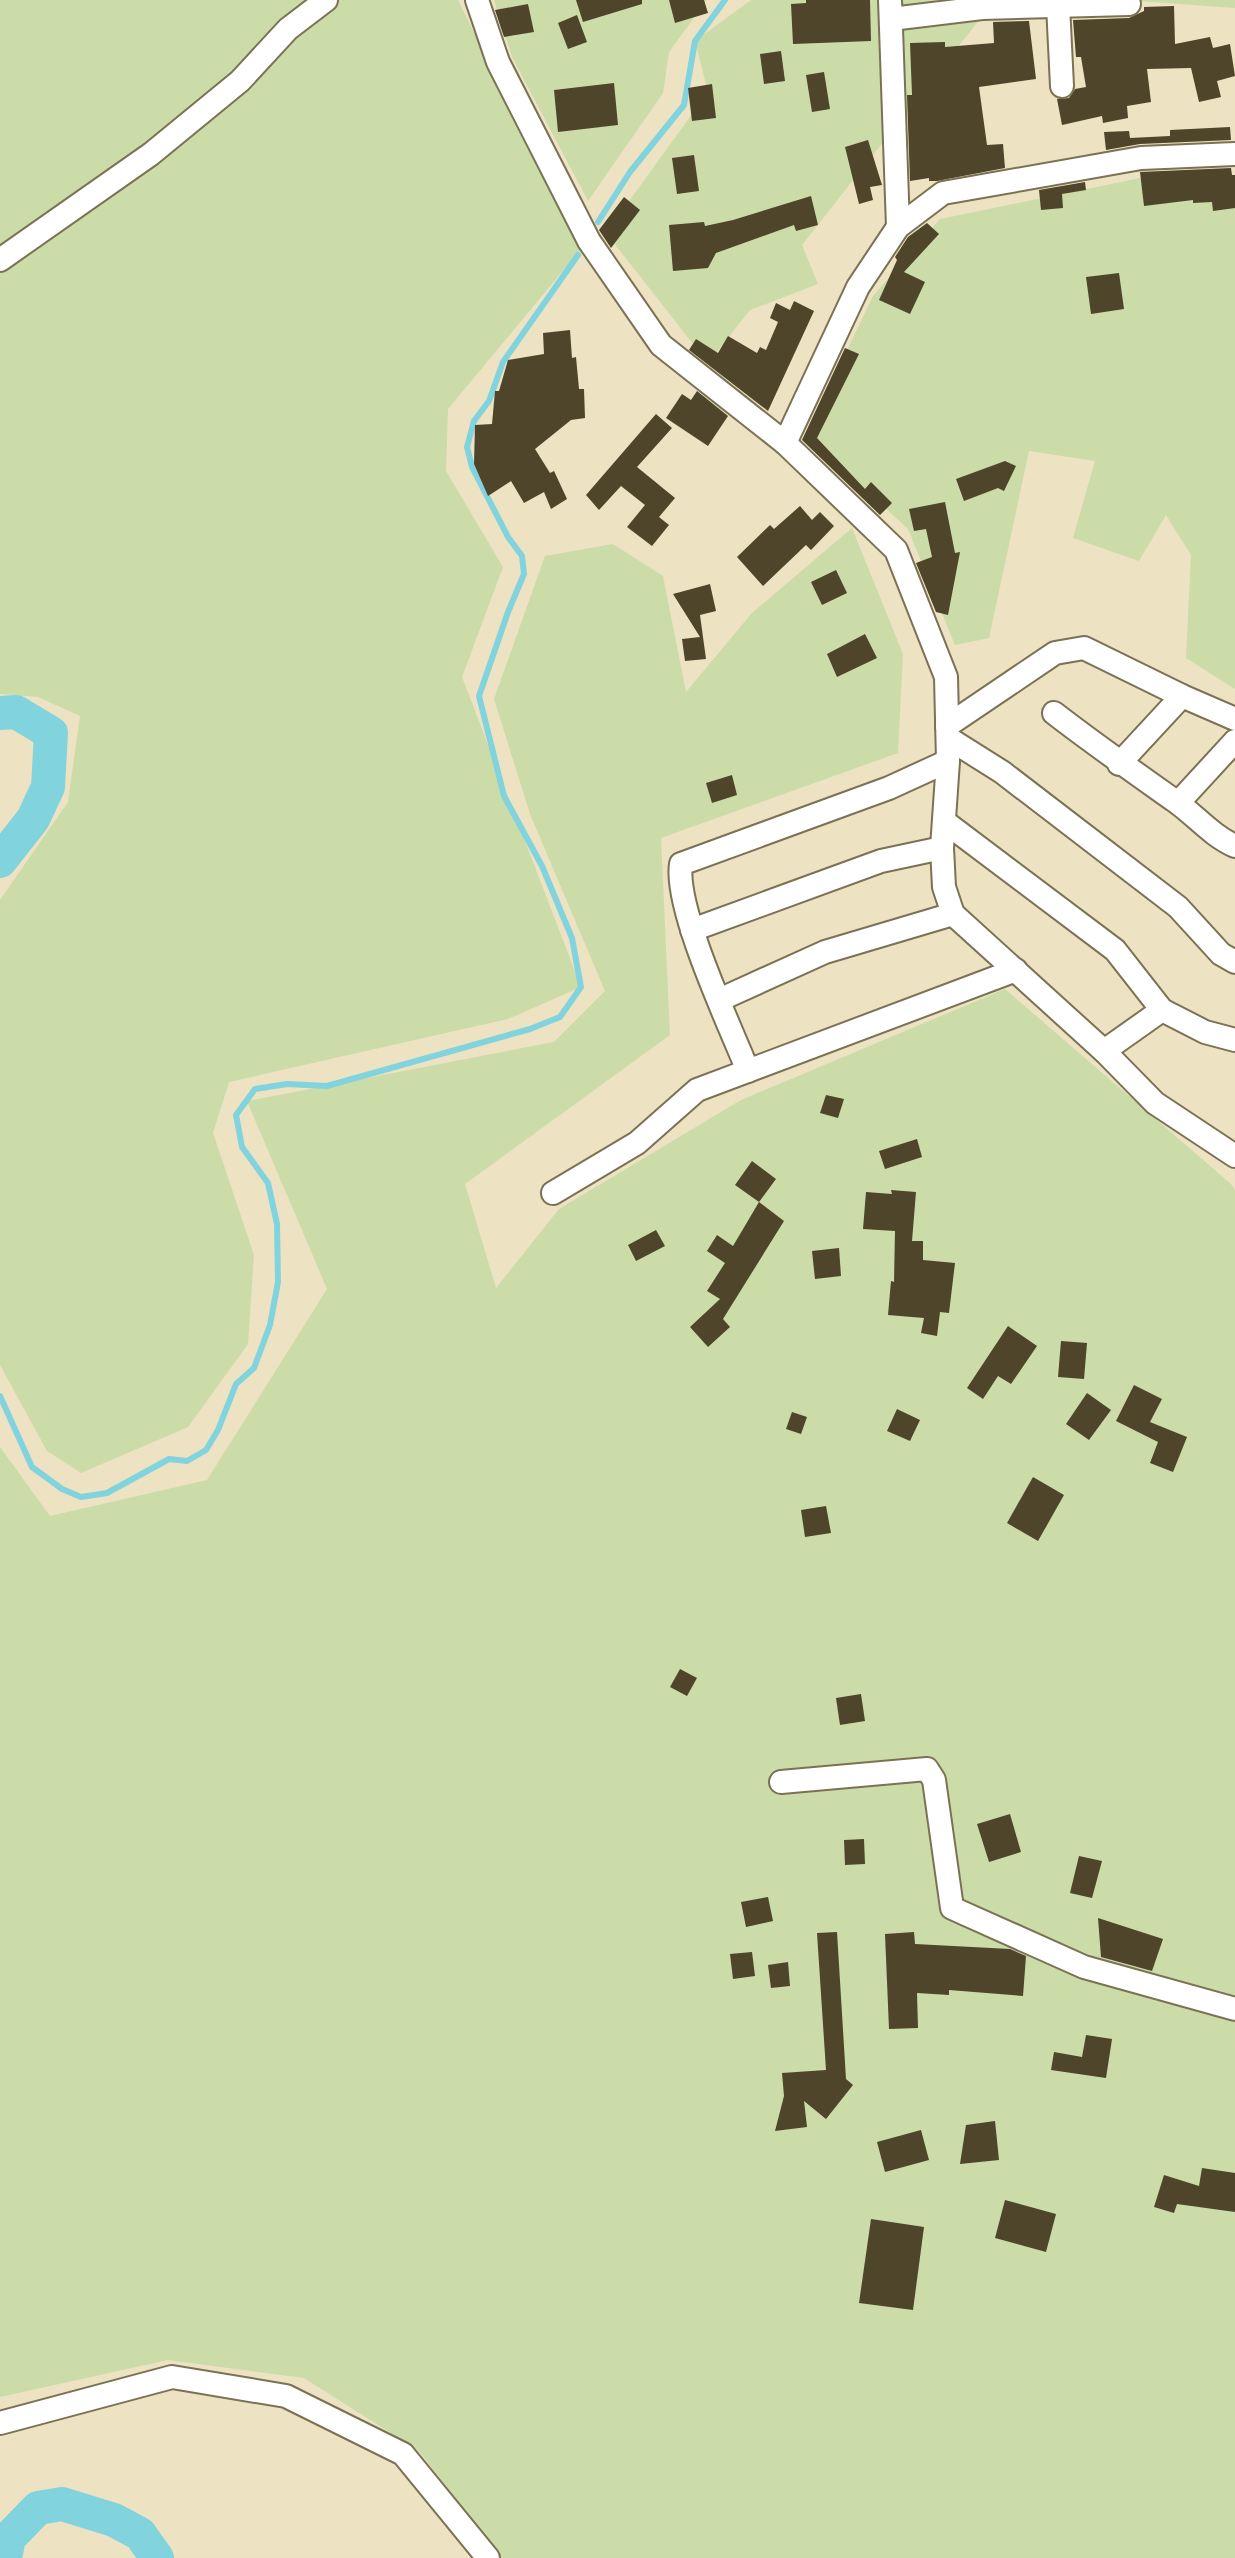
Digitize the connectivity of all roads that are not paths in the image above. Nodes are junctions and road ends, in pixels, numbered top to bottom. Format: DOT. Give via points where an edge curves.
graph roads {
  1 [pos="326,0"];
  2 [pos="477,0"];
  3 [pos="981,4"];
  4 [pos="1129,4"];
  5 [pos="1058,5"];
  6 [pos="891,10"];
  7 [pos="1062,86"];
  8 [pos="1235,154"];
  9 [pos="898,227"];
  10 [pos="0,260"];
  11 [pos="785,443"];
  12 [pos="1182,696"];
  13 [pos="1054,713"];
  14 [pos="1235,719"];
  15 [pos="947,732"];
  16 [pos="1235,741"];
  17 [pos="948,761"];
  18 [pos="1119,764"];
  19 [pos="1178,803"];
  20 [pos="945,822"];
  21 [pos="1235,846"];
  22 [pos="942,848"];
  23 [pos="953,914"];
  24 [pos="692,930"];
  25 [pos="1235,962"];
  26 [pos="1016,970"];
  27 [pos="719,1000"];
  28 [pos="1162,1010"];
  29 [pos="1235,1040"];
  30 [pos="1104,1051"];
  31 [pos="748,1071"];
  32 [pos="1235,1156"];
  33 [pos="553,1193"];
  34 [pos="781,1782"];
  35 [pos="1235,2009"];
  36 [pos="0,2423"];
  37 [pos="488,2558"];
  1 -- 10 [label="street" via="151,154"];
  2 -- 11 [label="street" via="498,62 589,241 661,345"];
  3 -- 5 [label="street"];
  3 -- 6 [label="street"];
  4 -- 5 [label="street"];
  5 -- 7 [label="street"];
  6 -- 9 [label="street"];
  8 -- 9 [label="street" via="1141,158 943,193"];
  9 -- 11 [label="street" via="858,287"];
  11 -- 15 [label="street" via="896,550 946,677"];
  12 -- 14 [label="street"];
  12 -- 15 [label="street" via="1084,648 1055,653"];
  12 -- 18 [label="street"];
  13 -- 18 [label="street"];
  15 -- 17 [label="street"];
  15 -- 25 [label="street" via="1178,907"];
  16 -- 19 [label="street"];
  17 -- 20 [label="street"];
  17 -- 24 [label="street" via="681,864"];
  18 -- 19 [label="street"];
  19 -- 21 [label="street"];
  20 -- 22 [label="street"];
  20 -- 28 [label="street" via="1115,950"];
  22 -- 23 [label="street" via="944,887"];
  22 -- 24 [label="street" via="881,861"];
  23 -- 26 [label="street"];
  23 -- 27 [label="street" via="825,952"];
  24 -- 27 [label="street"];
  26 -- 30 [label="street"];
  26 -- 31 [label="street"];
  27 -- 31 [label="street"];
  28 -- 29 [label="street" via="1205,1032"];
  28 -- 30 [label="street"];
  30 -- 32 [label="street" via="1155,1103"];
  31 -- 33 [label="street" via="697,1090 637,1143"];
  34 -- 35 [label="street" via="927,1769 934,1780 952,1908 1084,1967"];
  36 -- 37 [label="street" via="172,2377 286,2396 403,2454"];
}
